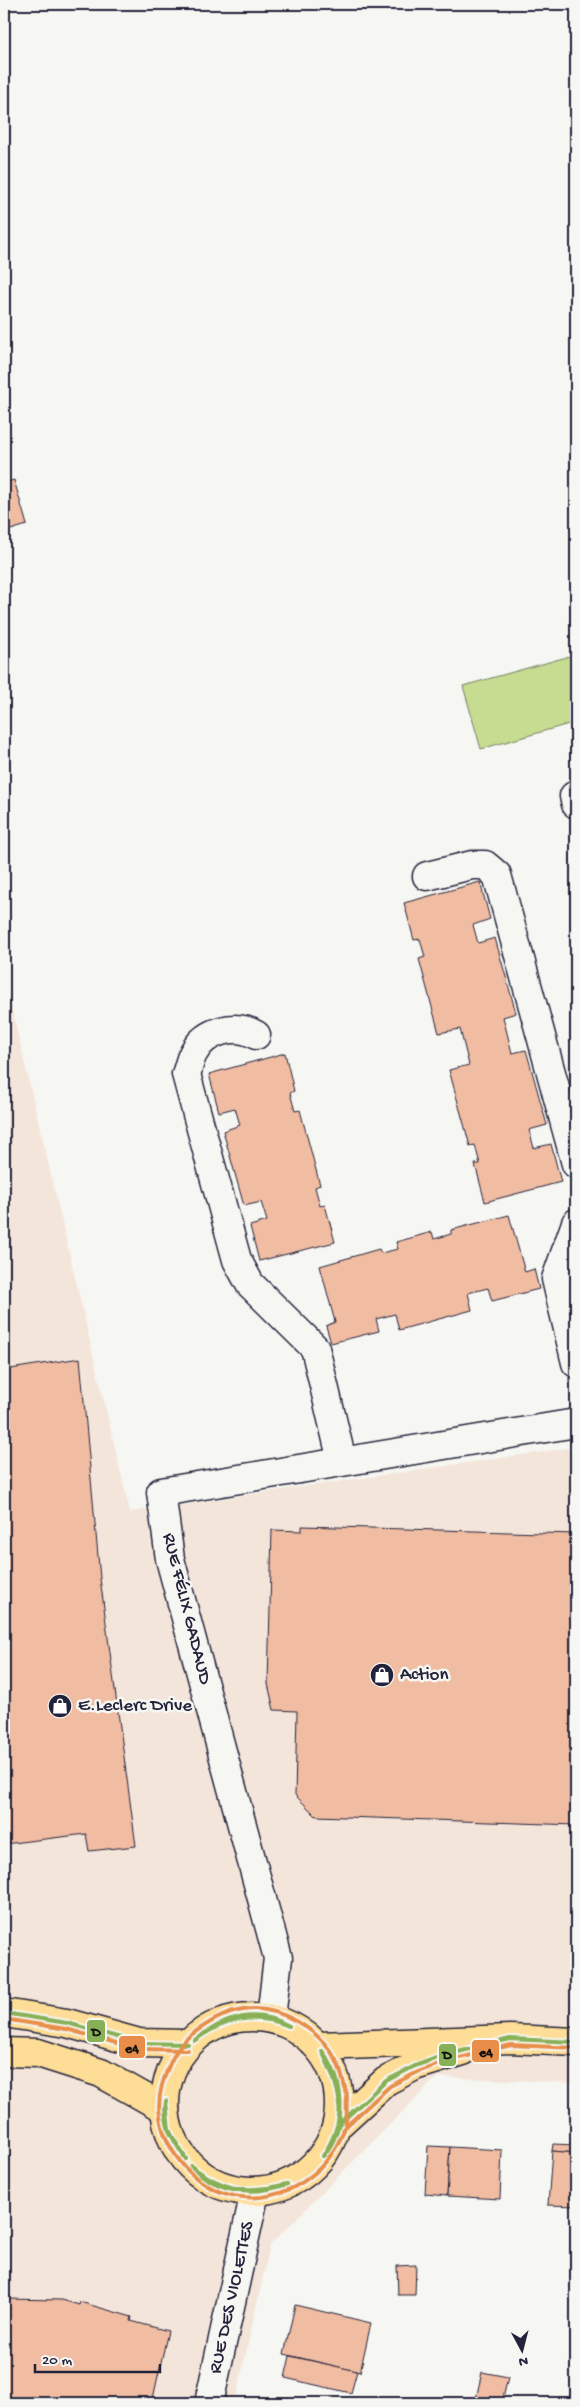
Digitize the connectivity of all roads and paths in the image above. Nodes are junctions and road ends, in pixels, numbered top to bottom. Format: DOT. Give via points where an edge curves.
graph roads {
  1 [pos="427,876"];
  2 [pos="256,1035"];
  3 [pos="576,1164"];
  4 [pos="576,1223"];
  5 [pos="576,1363"];
  6 [pos="576,1422"];
  7 [pos="342,1461"];
  8 [pos="4,2013"];
  9 [pos="271,2018"];
  10 [pos="510,2039"];
  11 [pos="576,2042"];
  12 [pos="188,2044"];
  13 [pos="319,2046"];
  14 [pos="4,2052"];
  15 [pos="165,2109"];
  16 [pos="338,2124"];
  17 [pos="255,2192"];
  18 [pos="209,2403"];
  1 -- 3 [label="street" via="472,865 485,865 497,875"];
  2 -- 7 [label="street" via="246,1029 227,1029 210,1036 194,1051 186,1074 237,1260 250,1284 315,1348"];
  4 -- 5 [label="street" via="556,1279"];
  6 -- 7 [label="street, RUE FÉLIX GADAUD"];
  7 -- 9 [label="street, RUE FÉLIX GADAUD" via="161,1492 170,1559 278,1958"];
  8 -- 12 [label="main road" via="67,2023 139,2042"];
  9 -- 12 [label="main road" via="249,2016 226,2021 206,2029"];
  9 -- 13 [label="main road" via="297,2028"];
  10 -- 11 [label="main road"];
  10 -- 13 [label="main road"];
  10 -- 16 [label="main road" via="415,2066 386,2082"];
  12 -- 15 [label="main road" via="166,2085"];
  13 -- 16 [label="main road" via="333,2069 341,2096"];
  14 -- 15 [label="main road" via="38,2054 101,2073"];
  15 -- 17 [label="main road" via="169,2131 193,2170 232,2190"];
  16 -- 17 [label="main road" via="328,2150 308,2172 283,2186"];
  17 -- 18 [label="street, RUE DES VIOLETTES"];
}
